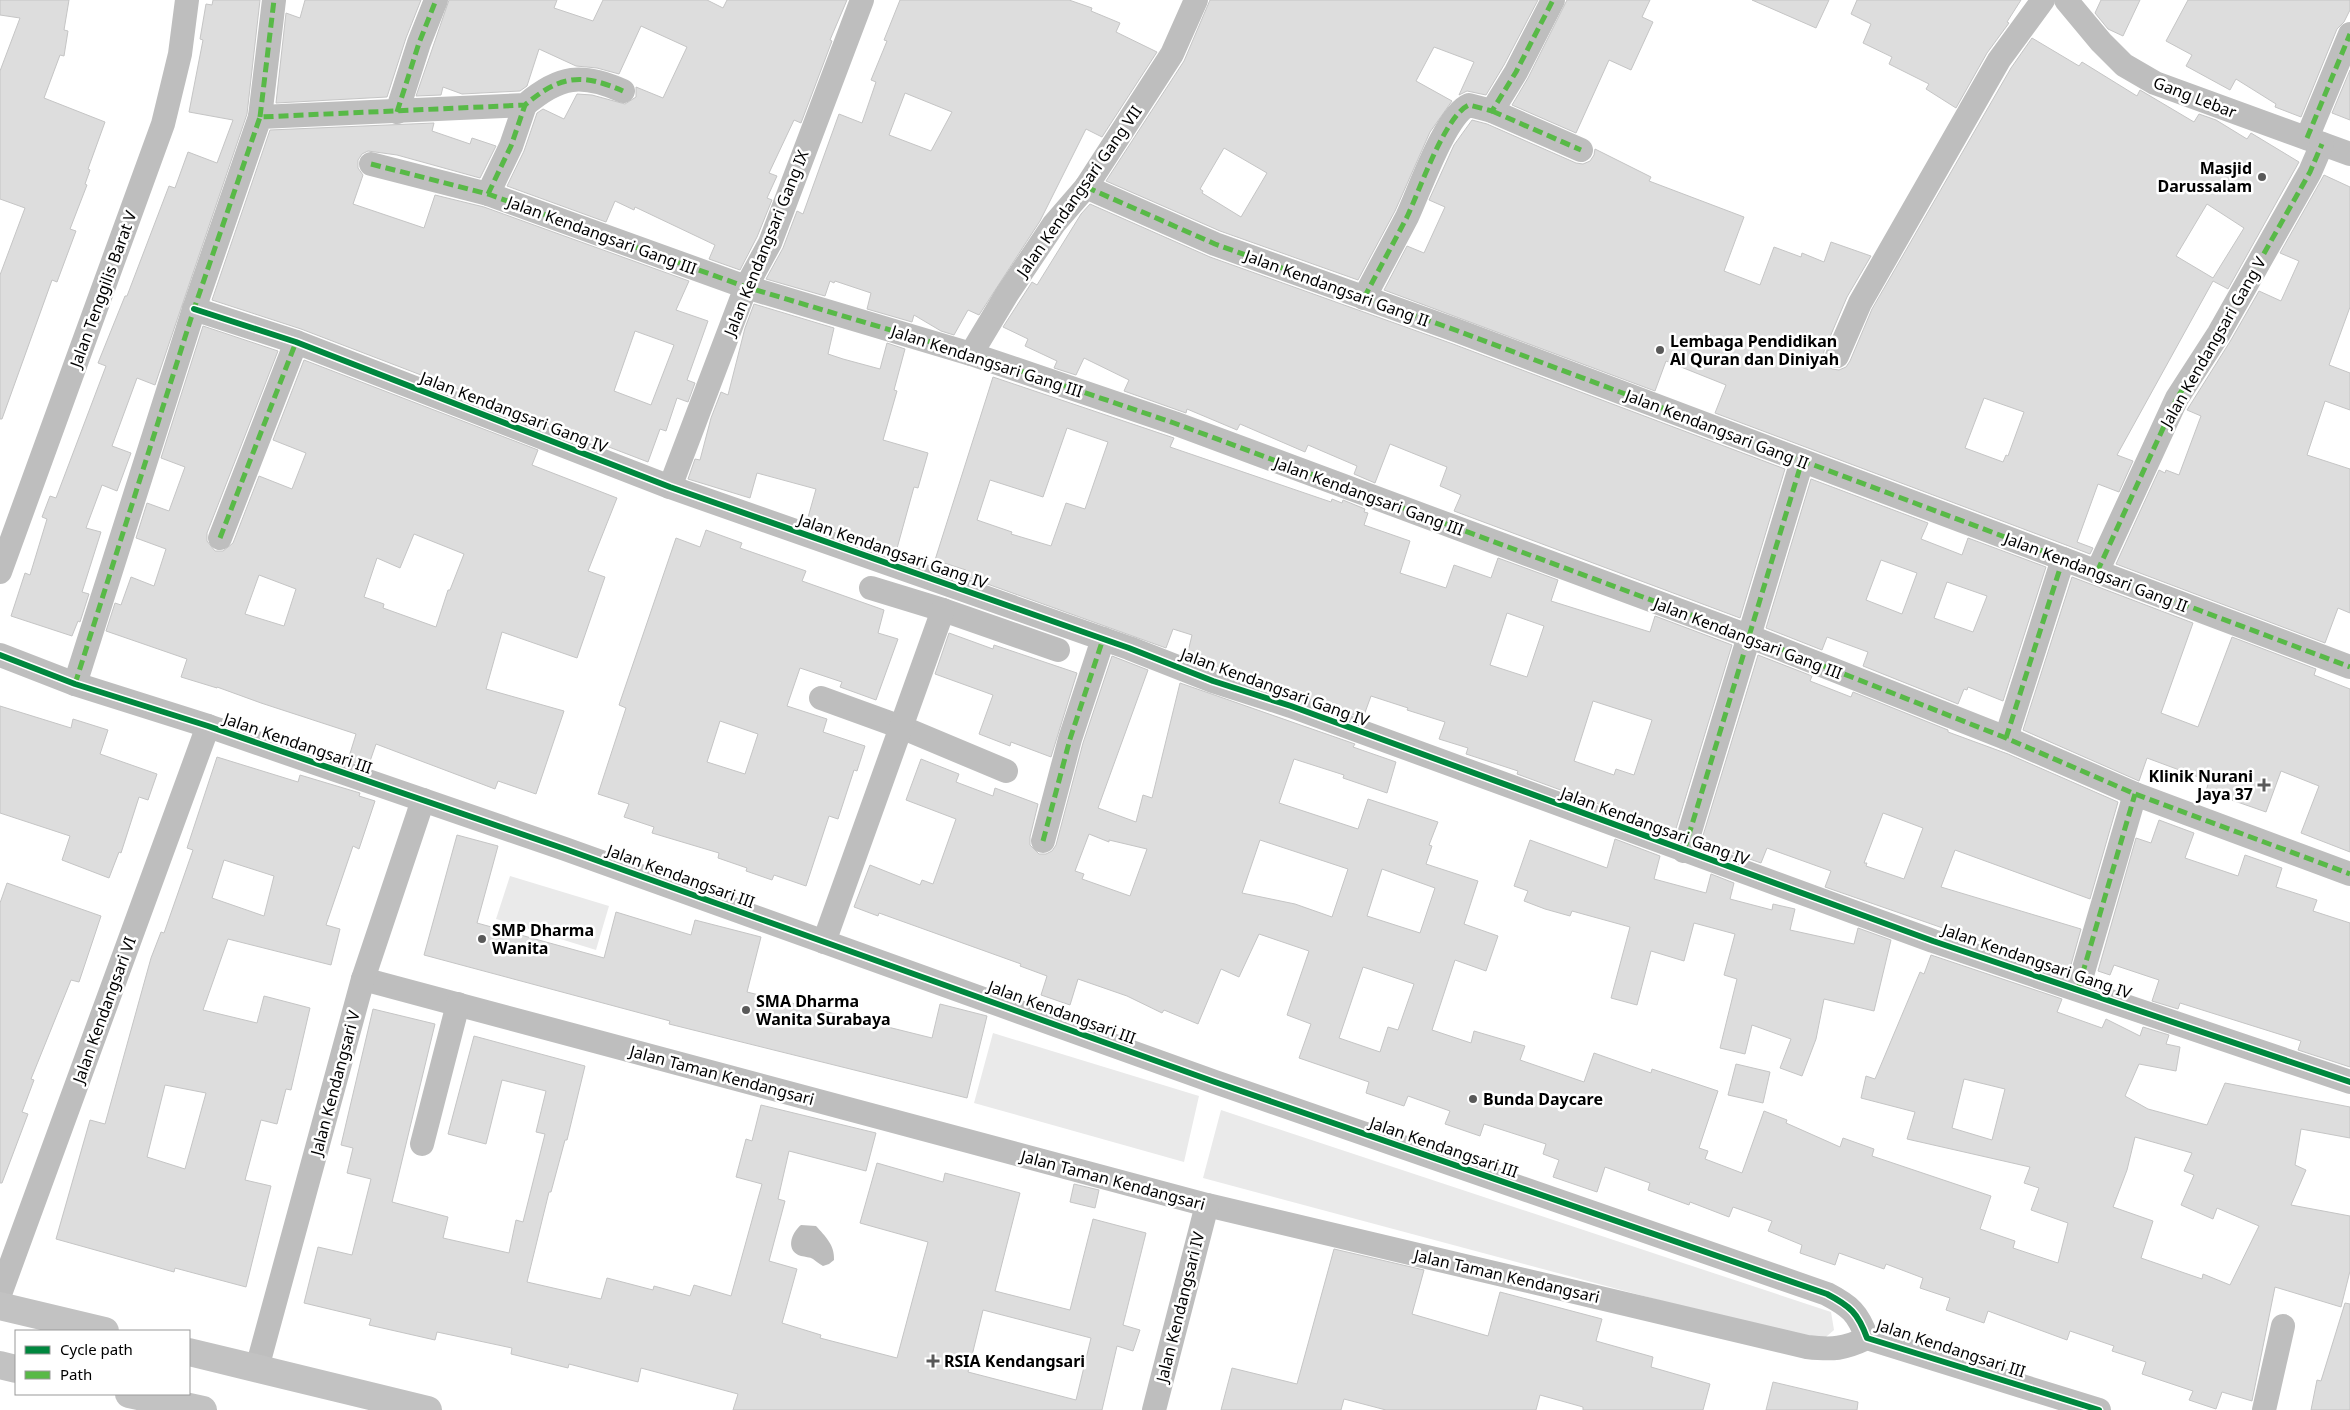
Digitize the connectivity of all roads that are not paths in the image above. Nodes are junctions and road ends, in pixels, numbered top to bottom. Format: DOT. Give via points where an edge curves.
graph roads {
  1 [pos="187,0"];
  2 [pos="274,0"];
  3 [pos="436,0"];
  4 [pos="862,0"];
  5 [pos="1196,0"];
  6 [pos="1553,0"];
  7 [pos="2043,0"];
  8 [pos="2066,0"];
  9 [pos="2350,34"];
  10 [pos="623,91"];
  11 [pos="525,105"];
  12 [pos="1492,111"];
  13 [pos="397,112"];
  14 [pos="260,117"];
  15 [pos="2314,141"];
  16 [pos="1581,150"];
  17 [pos="2350,154"];
  18 [pos="371,164"];
  19 [pos="1086,187"];
  20 [pos="488,194"];
  21 [pos="746,287"];
  22 [pos="1364,298"];
  23 [pos="194,309"];
  24 [pos="296,342"];
  25 [pos="971,354"];
  26 [pos="1836,356"];
  27 [pos="1802,461"];
  28 [pos="670,487"];
  29 [pos="220,538"];
  30 [pos="2064,559"];
  31 [pos="0,572"];
  32 [pos="2098,572"];
  33 [pos="871,588"];
  34 [pos="943,610"];
  35 [pos="1748,636"];
  36 [pos="1103,639"];
  37 [pos="1058,650"];
  38 [pos="0,655"];
  39 [pos="2350,667"];
  40 [pos="75,684"];
  41 [pos="821,698"];
  42 [pos="208,726"];
  43 [pos="901,727"];
  44 [pos="2006,738"];
  45 [pos="1006,771"];
  46 [pos="2135,794"];
  47 [pos="423,800"];
  48 [pos="1042,841"];
  49 [pos="1684,851"];
  50 [pos="2350,874"];
  51 [pos="824,942"];
  52 [pos="363,979"];
  53 [pos="2078,989"];
  54 [pos="458,1004"];
  55 [pos="2350,1082"];
  56 [pos="422,1144"];
  57 [pos="1207,1205"];
  58 [pos="0,1294"];
  59 [pos="0,1306"];
  60 [pos="2282,1326"];
  61 [pos="100,1330"];
  62 [pos="1867,1338"];
  63 [pos="190,1352"];
  64 [pos="0,1365"];
  65 [pos="257,1368"];
  66 [pos="15,1369"];
  67 [pos="134,1395"];
  68 [pos="203,1410"];
  69 [pos="428,1410"];
  70 [pos="1154,1410"];
  71 [pos="2099,1410"];
  72 [pos="2264,1410"];
  1 -- 31 [label="street, Jalan Tenggilis Barat V" via="180,54 163,124"];
  2 -- 14 [label="street"];
  3 -- 13 [label="street"];
  4 -- 21 [label="street, Jalan Kendangsari Gang IX" via="770,243"];
  5 -- 19 [label="street, Jalan Kendangsari Gang VII" via="1172,54"];
  6 -- 12 [label="street"];
  7 -- 26 [label="street" via="1999,60 1860,303"];
  8 -- 15 [label="street, Gang Lebar" via="2100,42 2124,65 2155,83"];
  9 -- 15 [label="street, Jalan Kendangsari Gang V"];
  10 -- 11 [label="street" via="603,82 577,78 560,82"];
  11 -- 13 [label="street"];
  11 -- 20 [label="street"];
  12 -- 16 [label="street"];
  12 -- 22 [label="street" via="1469,105 1460,110 1432,159 1408,215"];
  13 -- 14 [label="street"];
  14 -- 23 [label="street"];
  15 -- 17 [label="street, Gang Lebar"];
  15 -- 32 [label="street, Jalan Kendangsari Gang V" via="2310,172 2177,398"];
  18 -- 20 [label="street, Jalan Kendangsari Gang III"];
  19 -- 22 [label="street, Jalan Kendangsari Gang II" via="1215,244"];
  19 -- 25 [label="street, Jalan Kendangsari Gang VII" via="1054,224"];
  20 -- 21 [label="street, Jalan Kendangsari Gang III"];
  21 -- 25 [label="street, Jalan Kendangsari Gang III"];
  21 -- 28 [label="street, Jalan Kendangsari Gang IX"];
  22 -- 27 [label="street, Jalan Kendangsari Gang II"];
  23 -- 24 [label="street, Jalan Kendangsari Gang IV"];
  23 -- 40 [label="street"];
  24 -- 28 [label="street, Jalan Kendangsari Gang IV"];
  24 -- 29 [label="street"];
  25 -- 35 [label="street, Jalan Kendangsari Gang III" via="1174,423"];
  27 -- 30 [label="street, Jalan Kendangsari Gang II"];
  27 -- 35 [label="street"];
  28 -- 36 [label="street, Jalan Kendangsari Gang IV"];
  30 -- 32 [label="street, Jalan Kendangsari Gang II"];
  30 -- 44 [label="street"];
  32 -- 39 [label="street, Jalan Kendangsari Gang II"];
  33 -- 34 [label="street"];
  34 -- 37 [label="street"];
  34 -- 43 [label="street"];
  35 -- 44 [label="street, Jalan Kendangsari Gang III"];
  35 -- 49 [label="street"];
  36 -- 48 [label="street" via="1070,739"];
  36 -- 49 [label="street, Jalan Kendangsari Gang IV"];
  38 -- 40 [label="street, Jalan Kendangsari III"];
  40 -- 42 [label="street, Jalan Kendangsari III"];
  41 -- 43 [label="street"];
  42 -- 47 [label="street, Jalan Kendangsari III"];
  42 -- 58 [label="street, Jalan Kendangsari VI"];
  43 -- 45 [label="street"];
  43 -- 51 [label="street"];
  44 -- 46 [label="street, Jalan Kendangsari Gang III"];
  46 -- 50 [label="street, Jalan Kendangsari Gang III"];
  46 -- 53 [label="street"];
  47 -- 51 [label="street, Jalan Kendangsari III"];
  47 -- 52 [label="street, Jalan Kendangsari V"];
  49 -- 53 [label="street, Jalan Kendangsari Gang IV" via="1933,941"];
  51 -- 62 [label="street, Jalan Kendangsari III" via="1827,1294 1847,1305 1860,1319"];
  52 -- 54 [label="street, Jalan Taman Kendangsari"];
  52 -- 65 [label="street, Jalan Kendangsari V"];
  53 -- 55 [label="street, Jalan Kendangsari Gang IV"];
  54 -- 56 [label="street"];
  54 -- 57 [label="street, Jalan Taman Kendangsari"];
  57 -- 62 [label="street, Jalan Taman Kendangsari" via="1807,1347 1831,1350 1851,1346"];
  57 -- 70 [label="street, Jalan Kendangsari IV"];
  59 -- 61 [label="main road"];
  60 -- 72 [label="street"];
  62 -- 71 [label="street, Jalan Kendangsari III"];
  63 -- 65 [label="main road"];
  64 -- 66 [label="main road"];
  65 -- 69 [label="main road"];
  67 -- 68 [label="main road"];
}
